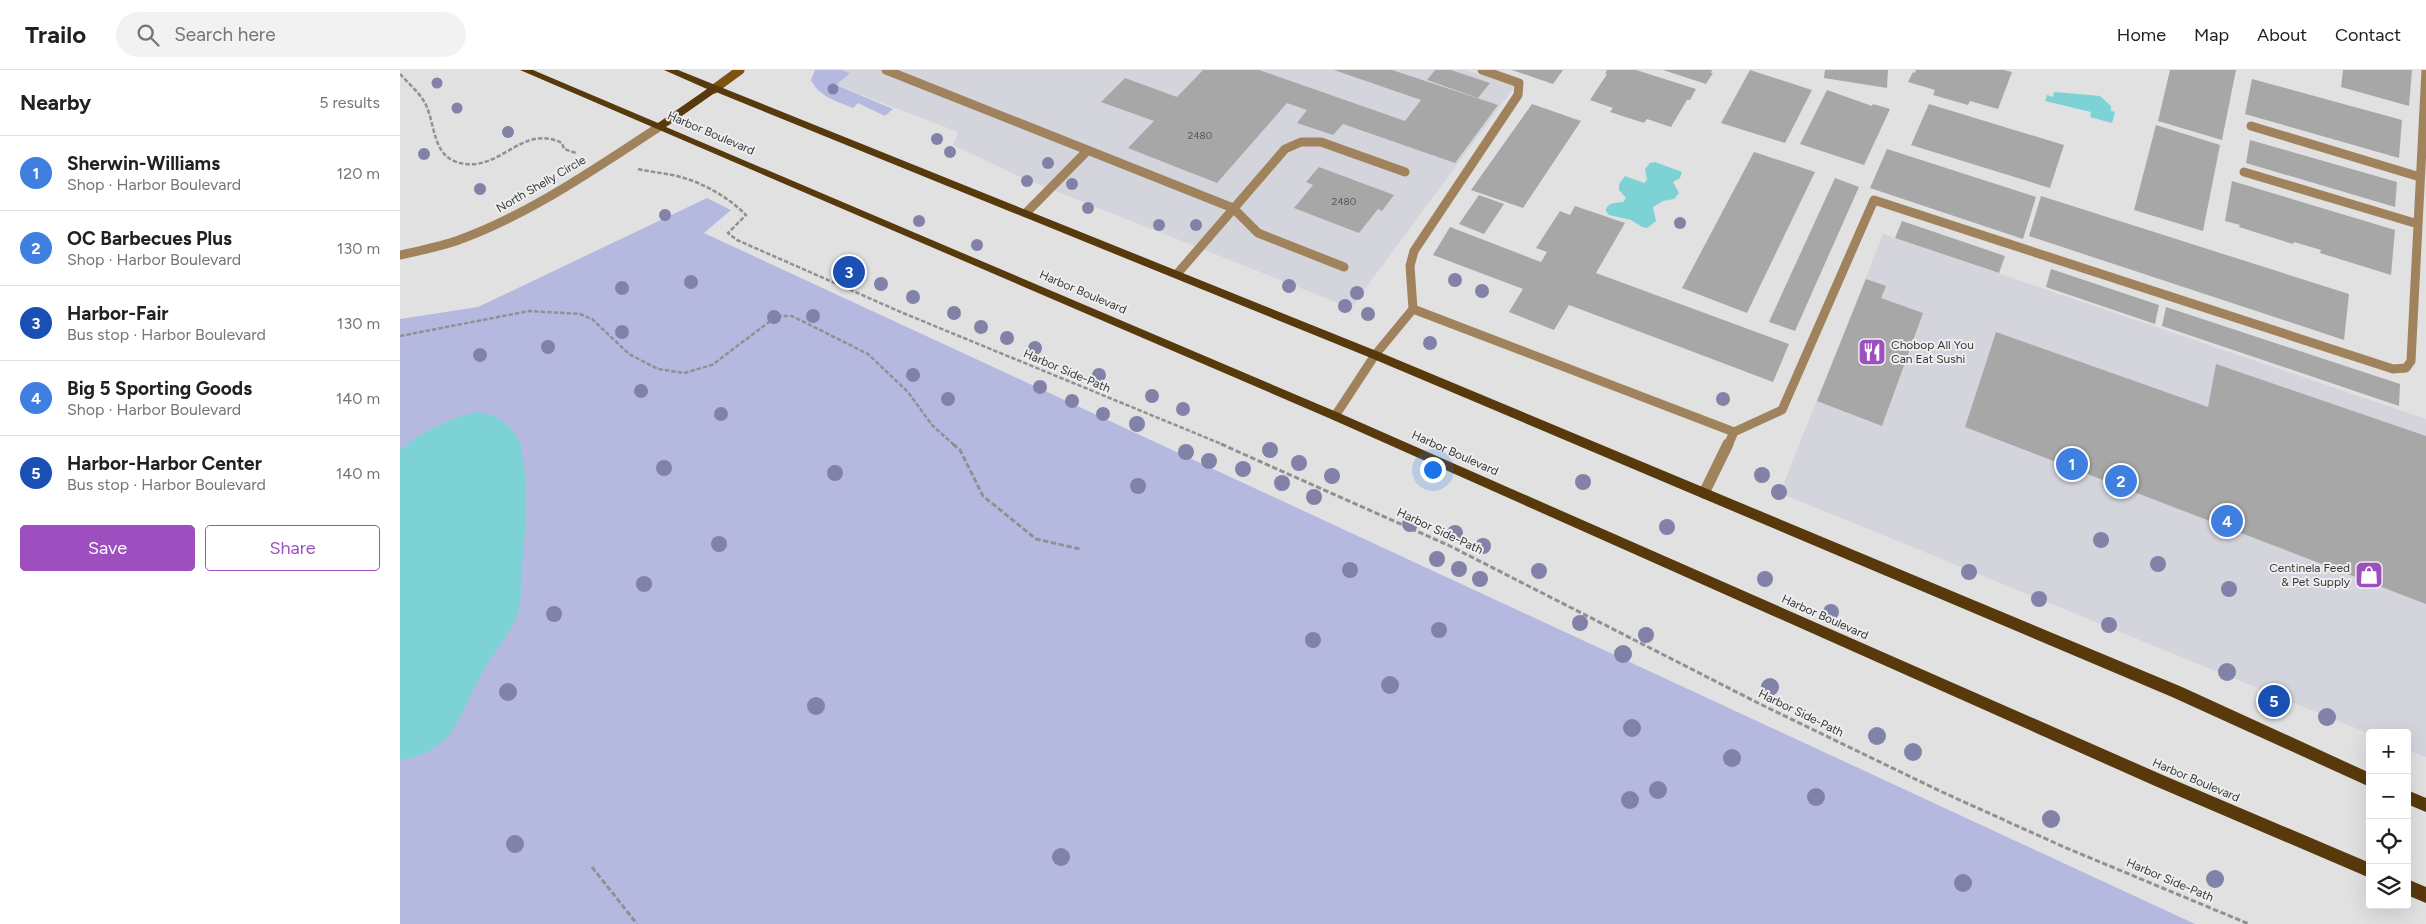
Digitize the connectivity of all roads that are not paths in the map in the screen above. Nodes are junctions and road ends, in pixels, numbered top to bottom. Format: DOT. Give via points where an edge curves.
graph roads {
  1 [pos="525,70"];
  2 [pos="669,70"];
  3 [pos="740,70"];
  4 [pos="886,70"];
  5 [pos="1482,70"];
  6 [pos="2426,70"];
  7 [pos="714,89"];
  8 [pos="2251,126"];
  9 [pos="659,127"];
  10 [pos="1088,150"];
  11 [pos="1405,172"];
  12 [pos="2244,172"];
  13 [pos="2420,177"];
  14 [pos="1233,208"];
  15 [pos="1026,213"];
  16 [pos="2418,224"];
  17 [pos="400,254"];
  18 [pos="1344,267"];
  19 [pos="1177,274"];
  20 [pos="1413,309"];
  21 [pos="1375,355"];
  22 [pos="1335,416"];
  23 [pos="1734,432"];
  24 [pos="1704,493"];
  25 [pos="2366,778"];
  26 [pos="2411,799"];
  27 [pos="2426,806"];
  28 [pos="2366,869"];
  29 [pos="2411,889"];
  30 [pos="2426,895"];
  1 -- 9 [label="main road, Harbor Boulevard"];
  2 -- 7 [label="main road"];
  3 -- 7 [label="main road"];
  4 -- 10 [label="street"];
  5 -- 20 [label="street" via="1519,83 1520,89 1414,251 1410,266"];
  6 -- 13 [label="street"];
  7 -- 9 [label="main road"];
  7 -- 15 [label="main road"];
  8 -- 13 [label="street"];
  9 -- 17 [label="street, North Shelly Circle" via="538,203 501,222 462,239"];
  9 -- 22 [label="main road, Harbor Boulevard"];
  10 -- 14 [label="street"];
  10 -- 15 [label="street"];
  11 -- 14 [label="street" via="1321,142 1301,142 1285,148"];
  12 -- 16 [label="street"];
  13 -- 16 [label="street"];
  14 -- 18 [label="street" via="1258,233"];
  14 -- 19 [label="street"];
  15 -- 19 [label="main road"];
  16 -- 23 [label="street" via="2411,361 2406,368 2393,369 1874,200 1782,410"];
  19 -- 21 [label="main road"];
  20 -- 21 [label="street"];
  20 -- 23 [label="street"];
  21 -- 22 [label="street"];
  21 -- 24 [label="main road"];
  22 -- 28 [label="main road, Harbor Boulevard"];
  23 -- 24 [label="street"];
  24 -- 25 [label="main road" via="2177,692"];
  26 -- 27 [label="main road"];
  29 -- 30 [label="main road"];
}
